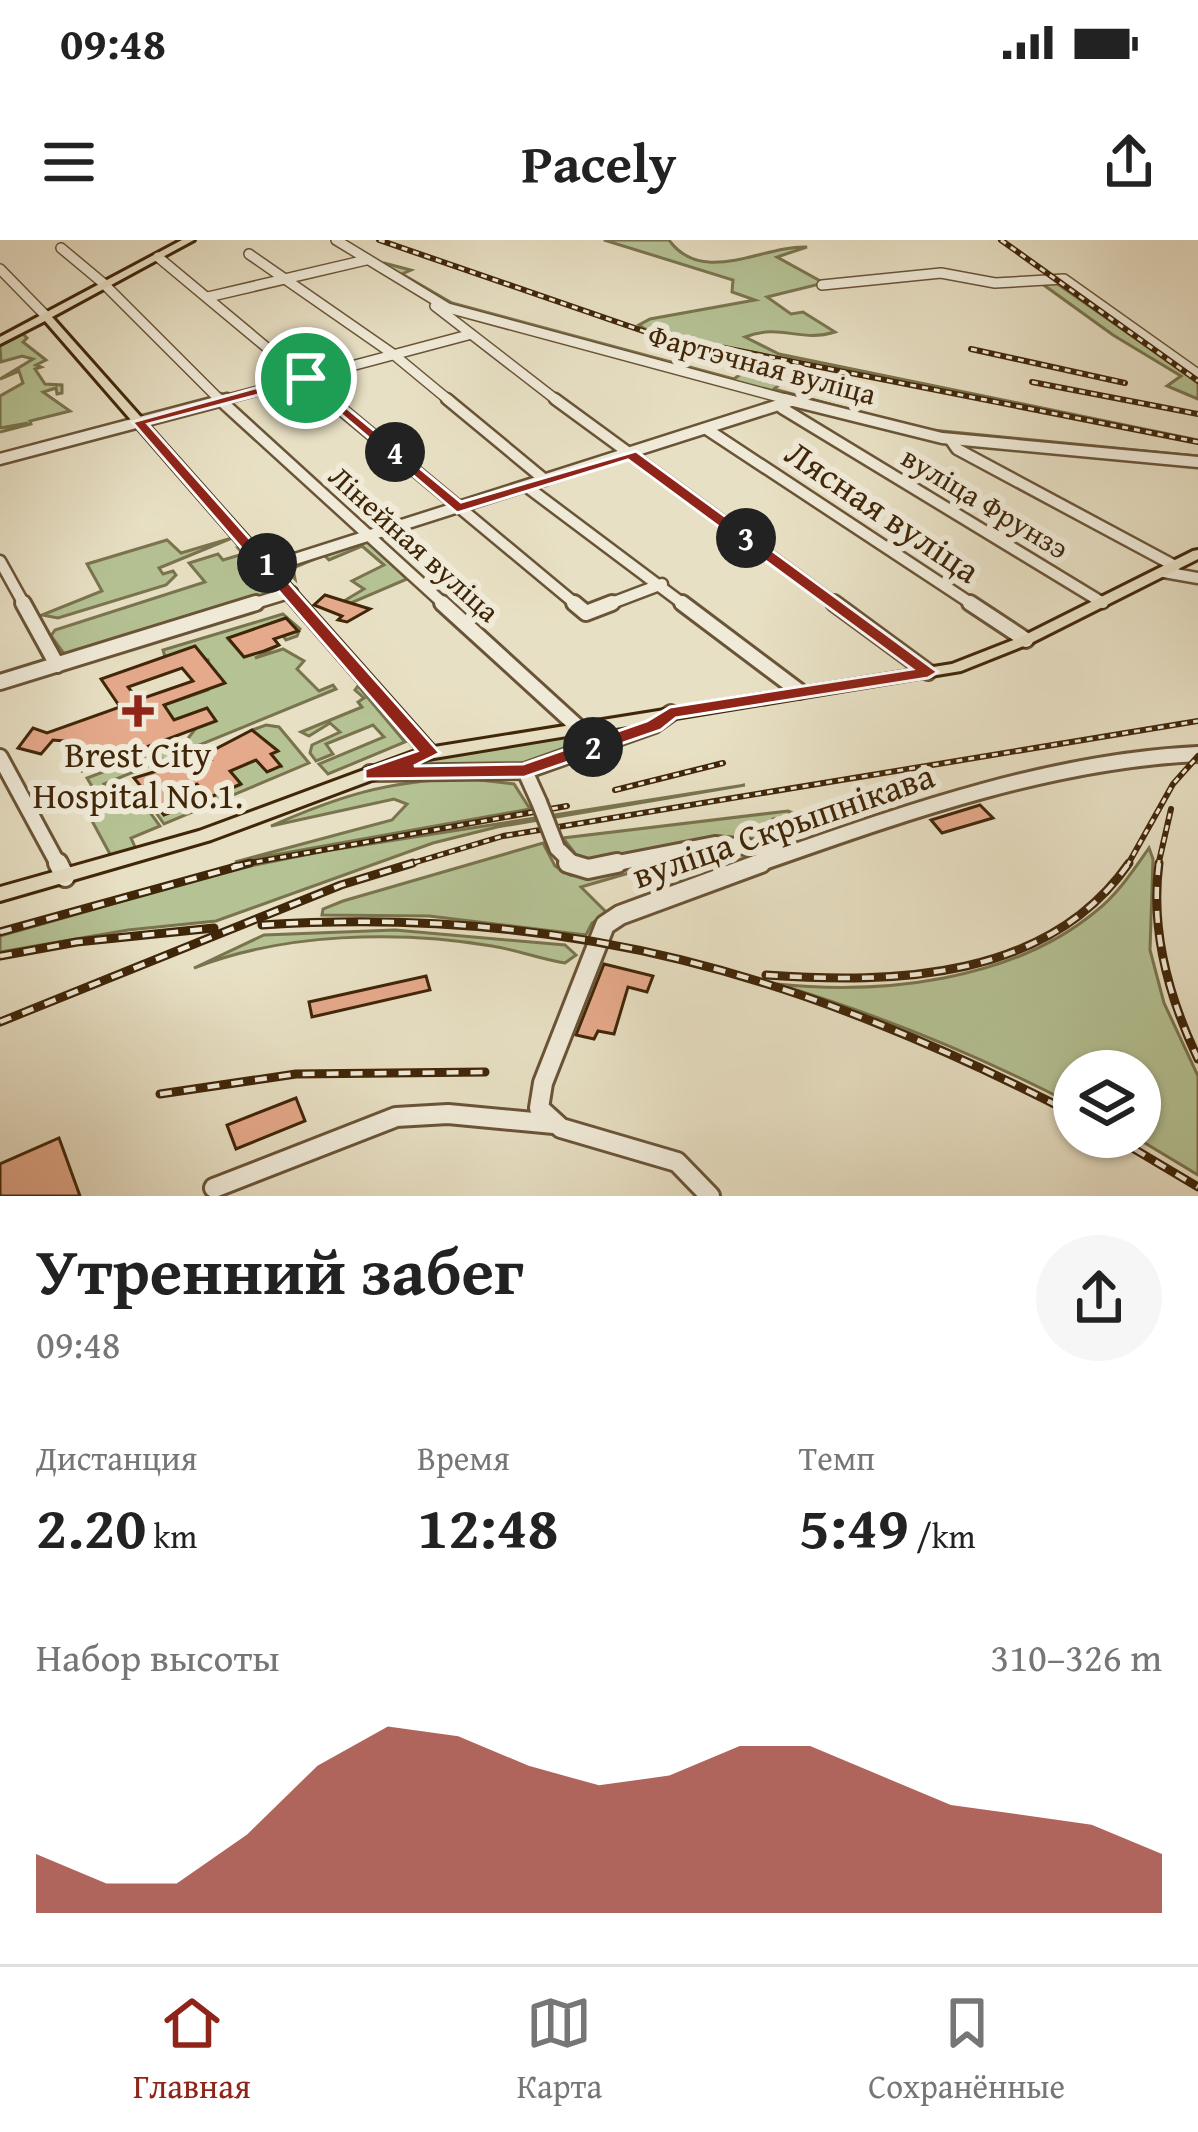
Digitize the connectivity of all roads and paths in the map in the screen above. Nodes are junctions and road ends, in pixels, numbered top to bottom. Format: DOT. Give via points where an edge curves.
graph roads {
  1 [pos="189,240"];
  2 [pos="335,240"];
  3 [pos="61,248"];
  4 [pos="249,254"];
  5 [pos="158,256"];
  6 [pos="366,260"];
  7 [pos="0,269"];
  8 [pos="286,278"];
  9 [pos="823,285"];
  10 [pos="104,286"];
  11 [pos="208,298"];
  12 [pos="433,301"];
  13 [pos="46,316"];
  14 [pos="468,335"];
  15 [pos="0,340"];
  16 [pos="393,354"];
  17 [pos="1198,374"];
  18 [pos="306,378"];
  19 [pos="221,401"];
  20 [pos="786,404"];
  21 [pos="139,422"];
  22 [pos="708,430"];
  23 [pos="950,439"];
  24 [pos="631,454"];
  25 [pos="0,459"];
  26 [pos="1198,462"];
  27 [pos="545,480"];
  28 [pos="526,486"];
  29 [pos="457,508"];
  30 [pos="368,536"];
  31 [pos="1198,554"];
  32 [pos="0,561"];
  33 [pos="270,567"];
  34 [pos="1169,569"];
  35 [pos="1198,578"];
  36 [pos="662,584"];
  37 [pos="7,586"];
  38 [pos="292,592"];
  39 [pos="1103,603"];
  40 [pos="1026,640"];
  41 [pos="57,665"];
  42 [pos="928,672"];
  43 [pos="0,682"];
  44 [pos="799,691"];
  45 [pos="670,712"];
  46 [pos="579,728"];
  47 [pos="438,752"];
  48 [pos="1198,754"];
  49 [pos="0,757"];
  50 [pos="525,770"];
  51 [pos="370,773"];
  52 [pos="723,843"];
  53 [pos="786,852"];
  54 [pos="738,869"];
  55 [pos="65,877"];
  56 [pos="0,894"];
  57 [pos="554,1124"];
  58 [pos="214,1187"];
  59 [pos="710,1196"];
  1 -- 5 [label="main road"];
  2 -- 6 [label="street, Фартэчная вуліца"];
  3 -- 10 [label="street, Лінейная вуліца"];
  4 -- 8 [label="street"];
  5 -- 10 [label="main road"];
  5 -- 11 [label="street"];
  6 -- 8 [label="street"];
  6 -- 12 [label="street, Фартэчная вуліца"];
  7 -- 13 [label="street"];
  8 -- 11 [label="street"];
  8 -- 16 [label="street"];
  9 -- 17 [label="street" via="941,273 995,283 1064,280"];
  10 -- 13 [label="main road"];
  10 -- 19 [label="street, Лінейная вуліца"];
  11 -- 18 [label="street"];
  12 -- 14 [label="street"];
  12 -- 20 [label="street, Фартэчная вуліца"];
  13 -- 15 [label="main road"];
  13 -- 21 [label="main road"];
  14 -- 16 [label="street"];
  14 -- 24 [label="street"];
  16 -- 18 [label="street"];
  16 -- 27 [label="street"];
  18 -- 19 [label="street"];
  18 -- 29 [label="street"];
  19 -- 21 [label="street"];
  19 -- 30 [label="street, Лінейная вуліца"];
  20 -- 22 [label="street"];
  20 -- 23 [label="street, Фартэчная вуліца"];
  20 -- 39 [label="street, вуліца Фрунзэ"];
  21 -- 25 [label="street"];
  21 -- 33 [label="main road"];
  22 -- 24 [label="street"];
  22 -- 40 [label="street, Лясная вуліца"];
  23 -- 26 [label="street, Фартэчная вуліца"];
  23 -- 34 [label="street"];
  24 -- 27 [label="street"];
  24 -- 42 [label="street"];
  27 -- 28 [label="street"];
  28 -- 29 [label="street"];
  28 -- 36 [label="street"];
  29 -- 30 [label="street"];
  29 -- 36 [label="street" via="586,613"];
  30 -- 33 [label="street"];
  30 -- 46 [label="street, Лінейная вуліца"];
  31 -- 34 [label="main road"];
  32 -- 37 [label="street"];
  33 -- 38 [label="main road"];
  34 -- 35 [label="street"];
  34 -- 39 [label="main road"];
  36 -- 44 [label="street"];
  37 -- 41 [label="street"];
  38 -- 41 [label="street"];
  38 -- 47 [label="main road"];
  39 -- 40 [label="main road"];
  40 -- 42 [label="main road"];
  41 -- 43 [label="street"];
  42 -- 44 [label="main road"];
  44 -- 45 [label="main road"];
  45 -- 46 [label="main road"];
  45 -- 50 [label="street" via="654,725"];
  46 -- 47 [label="main road"];
  47 -- 51 [label="main road"];
  48 -- 53 [label="street, вуліца Скрыпнікава" via="1042,777"];
  49 -- 55 [label="street"];
  50 -- 51 [label="street"];
  50 -- 52 [label="street, bridge" via="569,865 588,869"];
  51 -- 55 [label="main road" via="226,829"];
  52 -- 53 [label="street"];
  52 -- 54 [label="street" via="745,854"];
  53 -- 54 [label="street, вуліца Скрыпнікава"];
  54 -- 57 [label="street, вуліца Скрыпнікава" via="601,930 540,1094 539,1108"];
  55 -- 56 [label="main road"];
  57 -- 58 [label="street" via="396,1117"];
  57 -- 59 [label="street" via="669,1158"];
}
